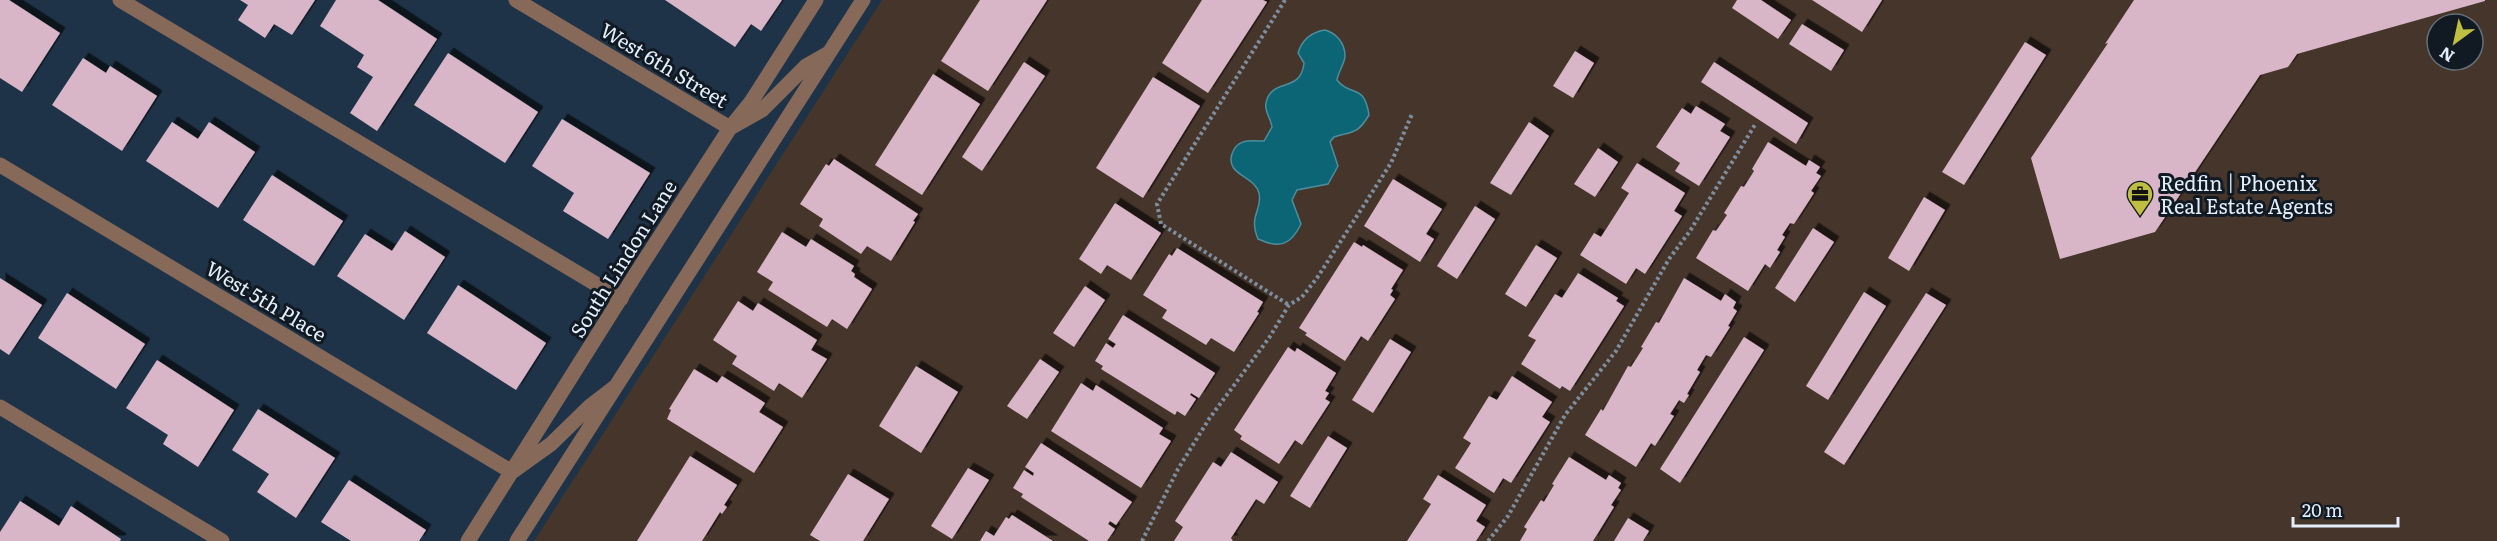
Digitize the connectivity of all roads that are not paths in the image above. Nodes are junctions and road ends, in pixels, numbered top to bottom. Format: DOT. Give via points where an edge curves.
graph roads {
  1 [pos="120,0"];
  2 [pos="516,0"];
  3 [pos="816,0"];
  4 [pos="863,0"];
  5 [pos="828,54"];
  6 [pos="730,128"];
  7 [pos="0,165"];
  8 [pos="621,299"];
  9 [pos="615,387"];
  10 [pos="0,408"];
  11 [pos="512,472"];
  12 [pos="222,541"];
  13 [pos="468,541"];
  14 [pos="518,541"];
  1 -- 8 [label="street"];
  2 -- 6 [label="street, West 6th Street"];
  3 -- 6 [label="street, South Lindon Lane"];
  4 -- 5 [label="street"];
  5 -- 6 [label="street" via="806,66 762,110"];
  5 -- 9 [label="street"];
  6 -- 8 [label="street, South Lindon Lane"];
  7 -- 11 [label="street, West 5th Place"];
  8 -- 11 [label="street, South Lindon Lane"];
  9 -- 11 [label="street" via="589,406 551,444"];
  9 -- 14 [label="street"];
  10 -- 12 [label="street"];
  11 -- 13 [label="street, South Lindon Lane"];
}
